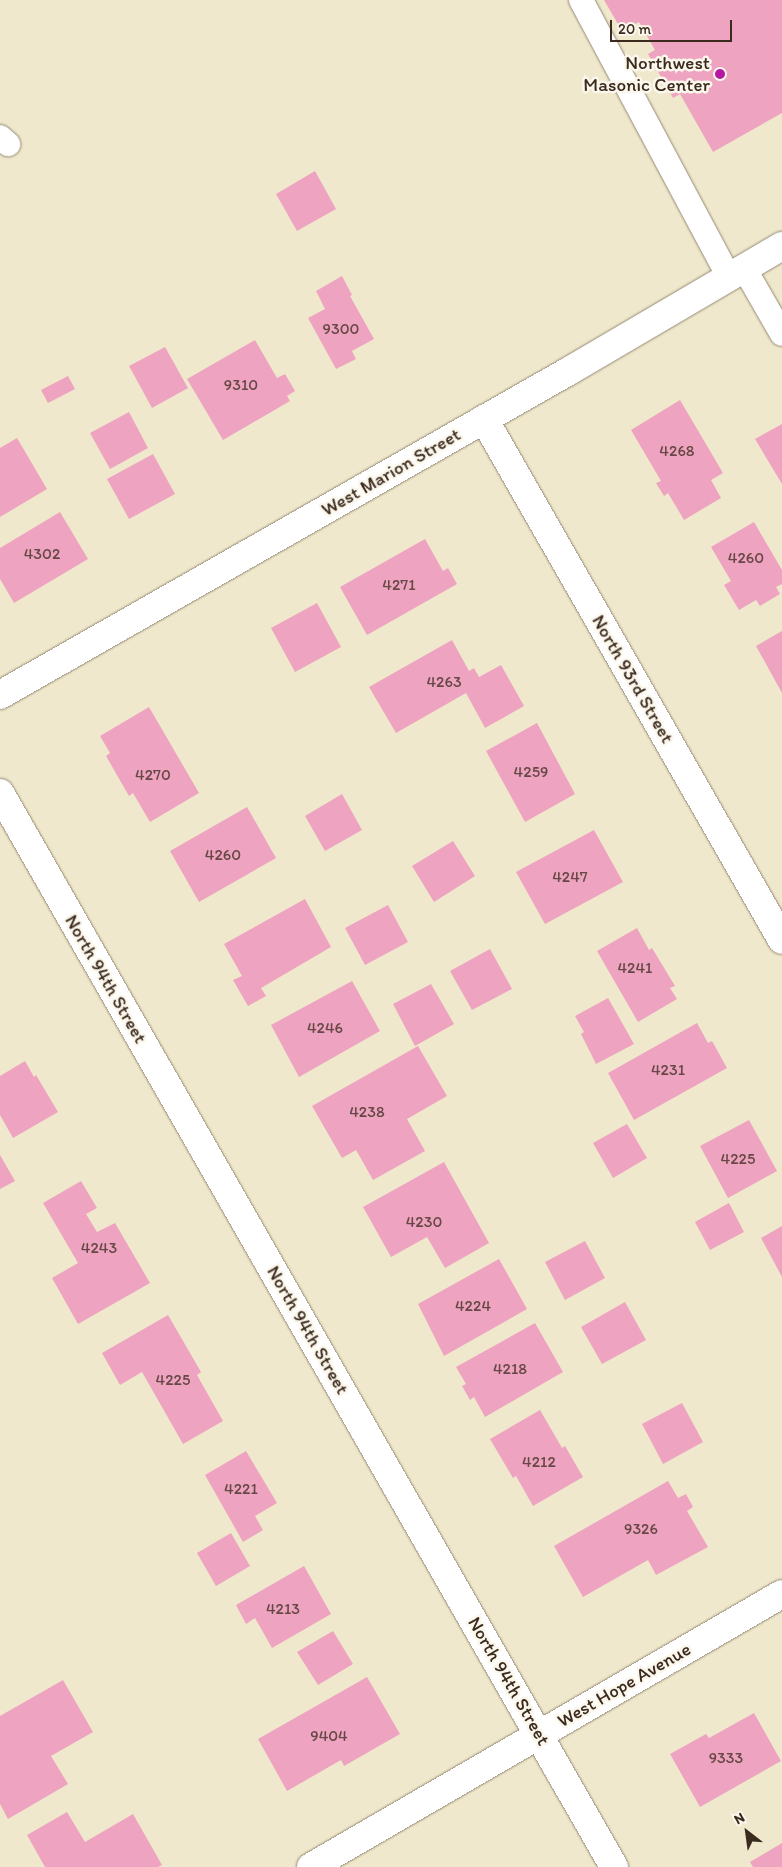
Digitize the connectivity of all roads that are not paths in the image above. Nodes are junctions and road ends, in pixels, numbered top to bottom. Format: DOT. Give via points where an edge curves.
graph roads {
  1 [pos="581,0"];
  2 [pos="782,246"];
  3 [pos="736,273"];
  4 [pos="782,334"];
  5 [pos="484,418"];
  6 [pos="0,695"];
  7 [pos="0,793"];
  8 [pos="782,940"];
  9 [pos="782,1594"];
  10 [pos="540,1734"];
  11 [pos="312,1867"];
  12 [pos="614,1867"];
  1 -- 3 [label="lane"];
  2 -- 3 [label="street, West Marion Street"];
  3 -- 4 [label="lane"];
  3 -- 5 [label="street, West Marion Street"];
  5 -- 6 [label="street, West Marion Street"];
  5 -- 8 [label="street, North 93rd Street"];
  7 -- 10 [label="street, North 94th Street"];
  9 -- 10 [label="street, West Hope Avenue"];
  10 -- 11 [label="street, West Hope Avenue"];
  10 -- 12 [label="street, North 94th Street"];
}
